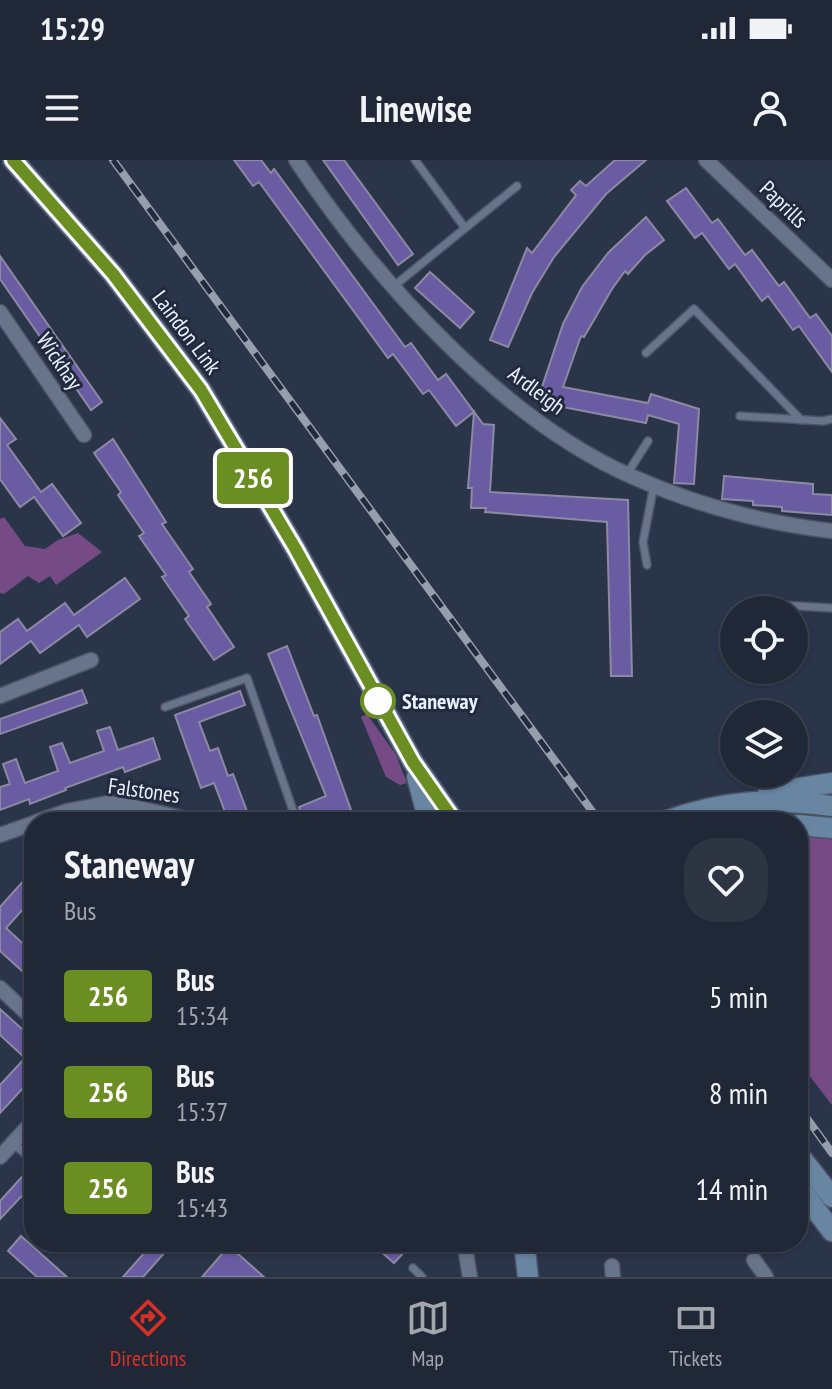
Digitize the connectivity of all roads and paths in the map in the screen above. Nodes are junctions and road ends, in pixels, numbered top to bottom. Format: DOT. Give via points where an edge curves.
graph roads {
  1 [pos="13,160"];
  2 [pos="296,160"];
  3 [pos="415,160"];
  4 [pos="706,160"];
  5 [pos="517,186"];
  6 [pos="465,228"];
  7 [pos="832,280"];
  8 [pos="394,286"];
  9 [pos="0,312"];
  10 [pos="646,353"];
  11 [pos="740,416"];
  12 [pos="832,419"];
  13 [pos="801,420"];
  14 [pos="84,435"];
  15 [pos="648,441"];
  16 [pos="627,474"];
  17 [pos="654,485"];
  18 [pos="832,531"];
  19 [pos="647,565"];
  20 [pos="808,607"];
  21 [pos="832,608"];
  22 [pos="91,660"];
  23 [pos="0,696"];
  24 [pos="165,707"];
  25 [pos="413,762"];
  26 [pos="832,783"];
  27 [pos="721,804"];
  28 [pos="832,806"];
  29 [pos="87,812"];
  30 [pos="156,812"];
  31 [pos="294,812"];
  32 [pos="426,812"];
  33 [pos="448,812"];
  34 [pos="696,812"];
  35 [pos="24,826"];
  36 [pos="808,826"];
  37 [pos="832,828"];
  38 [pos="0,835"];
  39 [pos="0,989"];
  40 [pos="24,1011"];
  41 [pos="24,1131"];
  42 [pos="13,1143"];
  43 [pos="24,1153"];
  44 [pos="0,1157"];
  45 [pos="808,1167"];
  46 [pos="832,1197"];
  47 [pos="808,1199"];
  48 [pos="832,1231"];
  49 [pos="466,1252"];
  50 [pos="525,1252"];
  51 [pos="754,1260"];
  52 [pos="413,1268"];
  53 [pos="422,1277"];
  54 [pos="470,1277"];
  55 [pos="528,1277"];
  56 [pos="766,1277"];
  1 -- 25 [label="main road, Laindon Link" via="113,274 201,390"];
  2 -- 8 [label="street, Ardleigh"];
  3 -- 6 [label="lane"];
  4 -- 7 [label="street, Paprills"];
  5 -- 6 [label="lane"];
  6 -- 8 [label="lane"];
  8 -- 16 [label="street, Ardleigh" via="519,407"];
  9 -- 14 [label="street, Wickhay"];
  10 -- 13 [label="lane" via="694,309"];
  11 -- 13 [label="lane"];
  12 -- 13 [label="lane"];
  15 -- 16 [label="lane"];
  16 -- 17 [label="street, Ardleigh"];
  17 -- 18 [label="street, Ardleigh" via="735,513"];
  17 -- 19 [label="lane" via="643,542"];
  20 -- 21 [label="lane"];
  22 -- 23 [label="street"];
  24 -- 31 [label="lane" via="247,678"];
  25 -- 32 [label="main road, Laindon Link"];
  25 -- 33 [label="main road, Laindon Link"];
  26 -- 27 [label="main road"];
  27 -- 28 [label="main road"];
  27 -- 34 [label="main road"];
  29 -- 30 [label="street, Falstones" via="108,803"];
  35 -- 38 [label="street, Falstones"];
  36 -- 37 [label="main road"];
  39 -- 40 [label="street"];
  41 -- 42 [label="street"];
  42 -- 43 [label="lane"];
  42 -- 44 [label="street"];
  45 -- 46 [label="main road"];
  47 -- 48 [label="main road"];
  49 -- 54 [label="street"];
  50 -- 55 [label="main road"];
  51 -- 56 [label="street"];
  52 -- 53 [label="lane"];
}
